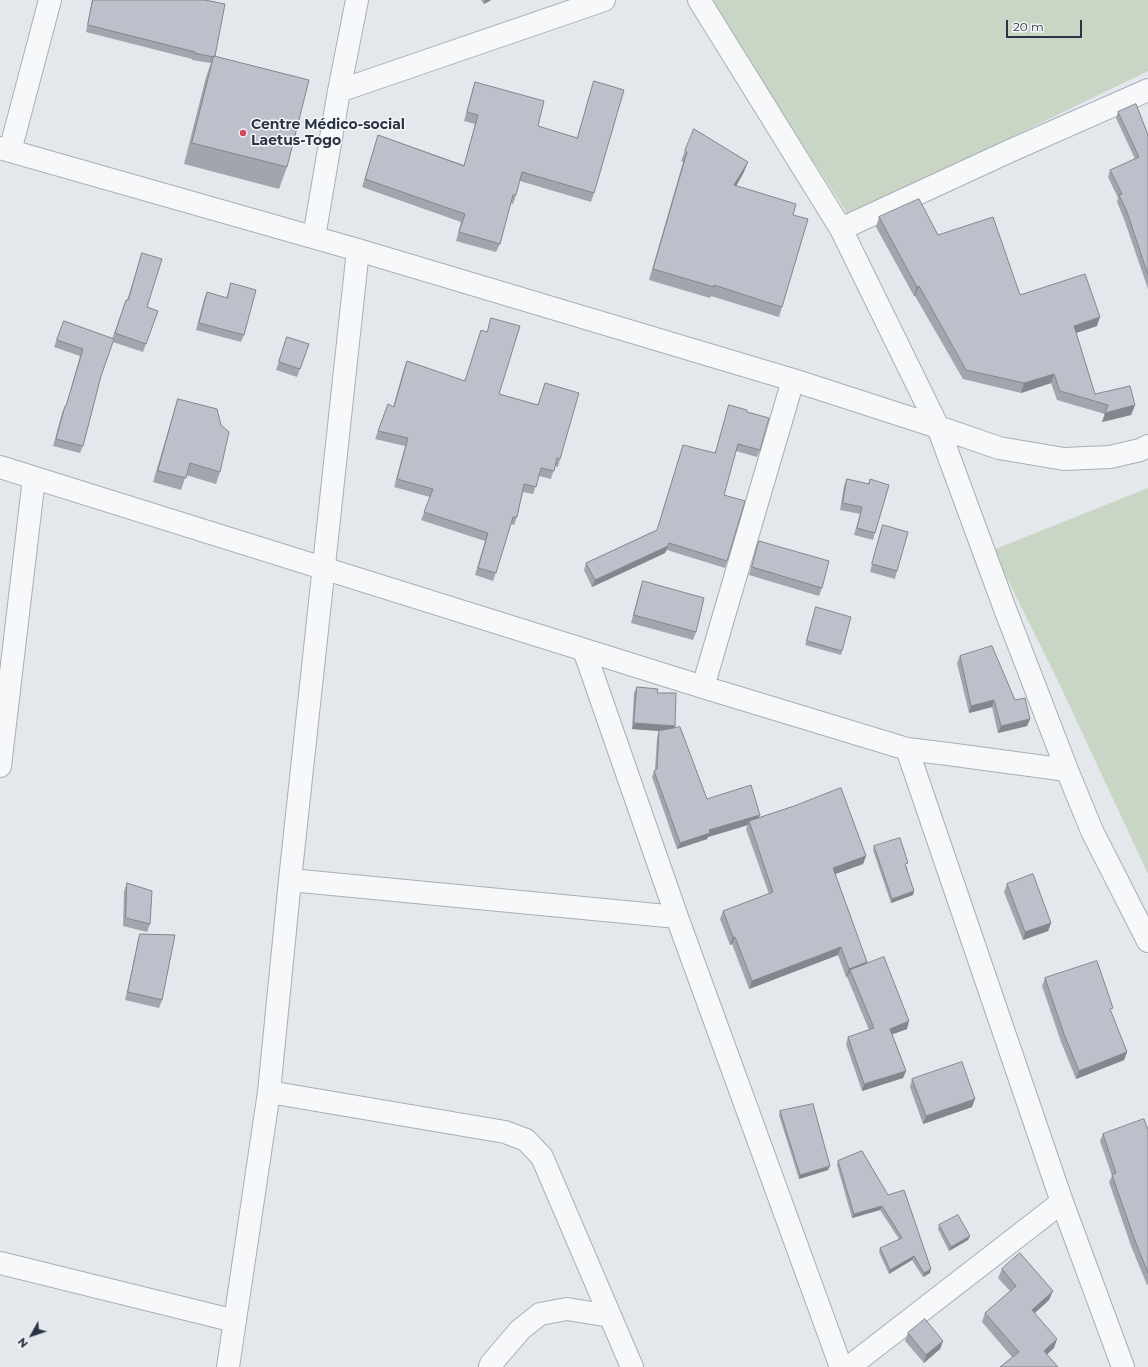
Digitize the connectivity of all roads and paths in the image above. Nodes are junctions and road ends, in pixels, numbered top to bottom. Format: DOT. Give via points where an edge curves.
graph roads {
  1 [pos="50,0"];
  2 [pos="358,0"];
  3 [pos="604,0"];
  4 [pos="699,0"];
  5 [pos="1148,90"];
  6 [pos="339,91"];
  7 [pos="5,149"];
  8 [pos="841,229"];
  9 [pos="314,237"];
  10 [pos="358,250"];
  11 [pos="793,380"];
  12 [pos="938,427"];
  13 [pos="1148,446"];
  14 [pos="0,467"];
  15 [pos="34,478"];
  16 [pos="324,569"];
  17 [pos="584,650"];
  18 [pos="703,687"];
  19 [pos="907,749"];
  20 [pos="0,766"];
  21 [pos="1067,770"];
  22 [pos="290,880"];
  23 [pos="678,916"];
  24 [pos="1148,941"];
  25 [pos="269,1092"];
  26 [pos="1062,1202"];
  27 [pos="0,1263"];
  28 [pos="610,1316"];
  29 [pos="235,1321"];
  30 [pos="228,1367"];
  31 [pos="490,1367"];
  32 [pos="632,1367"];
  33 [pos="841,1367"];
  34 [pos="849,1367"];
  35 [pos="1122,1367"];
  1 -- 7 [label="street"];
  2 -- 6 [label="street"];
  3 -- 6 [label="street"];
  4 -- 8 [label="street"];
  5 -- 8 [label="street"];
  6 -- 9 [label="street"];
  7 -- 9 [label="street"];
  8 -- 12 [label="street"];
  9 -- 10 [label="street"];
  10 -- 11 [label="street"];
  10 -- 16 [label="street"];
  11 -- 12 [label="street"];
  11 -- 18 [label="street"];
  12 -- 13 [label="street" via="999,448 1064,459 1110,457"];
  12 -- 21 [label="street"];
  14 -- 15 [label="street"];
  15 -- 16 [label="street"];
  15 -- 20 [label="street"];
  16 -- 17 [label="street"];
  16 -- 22 [label="street"];
  17 -- 18 [label="street"];
  17 -- 23 [label="street"];
  18 -- 19 [label="street"];
  19 -- 21 [label="street"];
  19 -- 26 [label="street"];
  21 -- 24 [label="street" via="1092,831"];
  22 -- 23 [label="street"];
  22 -- 25 [label="street"];
  23 -- 33 [label="street"];
  25 -- 28 [label="street" via="505,1132 526,1140 542,1157"];
  25 -- 29 [label="street"];
  26 -- 34 [label="street"];
  26 -- 35 [label="street"];
  27 -- 29 [label="street"];
  28 -- 31 [label="street" via="567,1309 540,1314 520,1330"];
  28 -- 32 [label="street"];
  29 -- 30 [label="street"];
}
